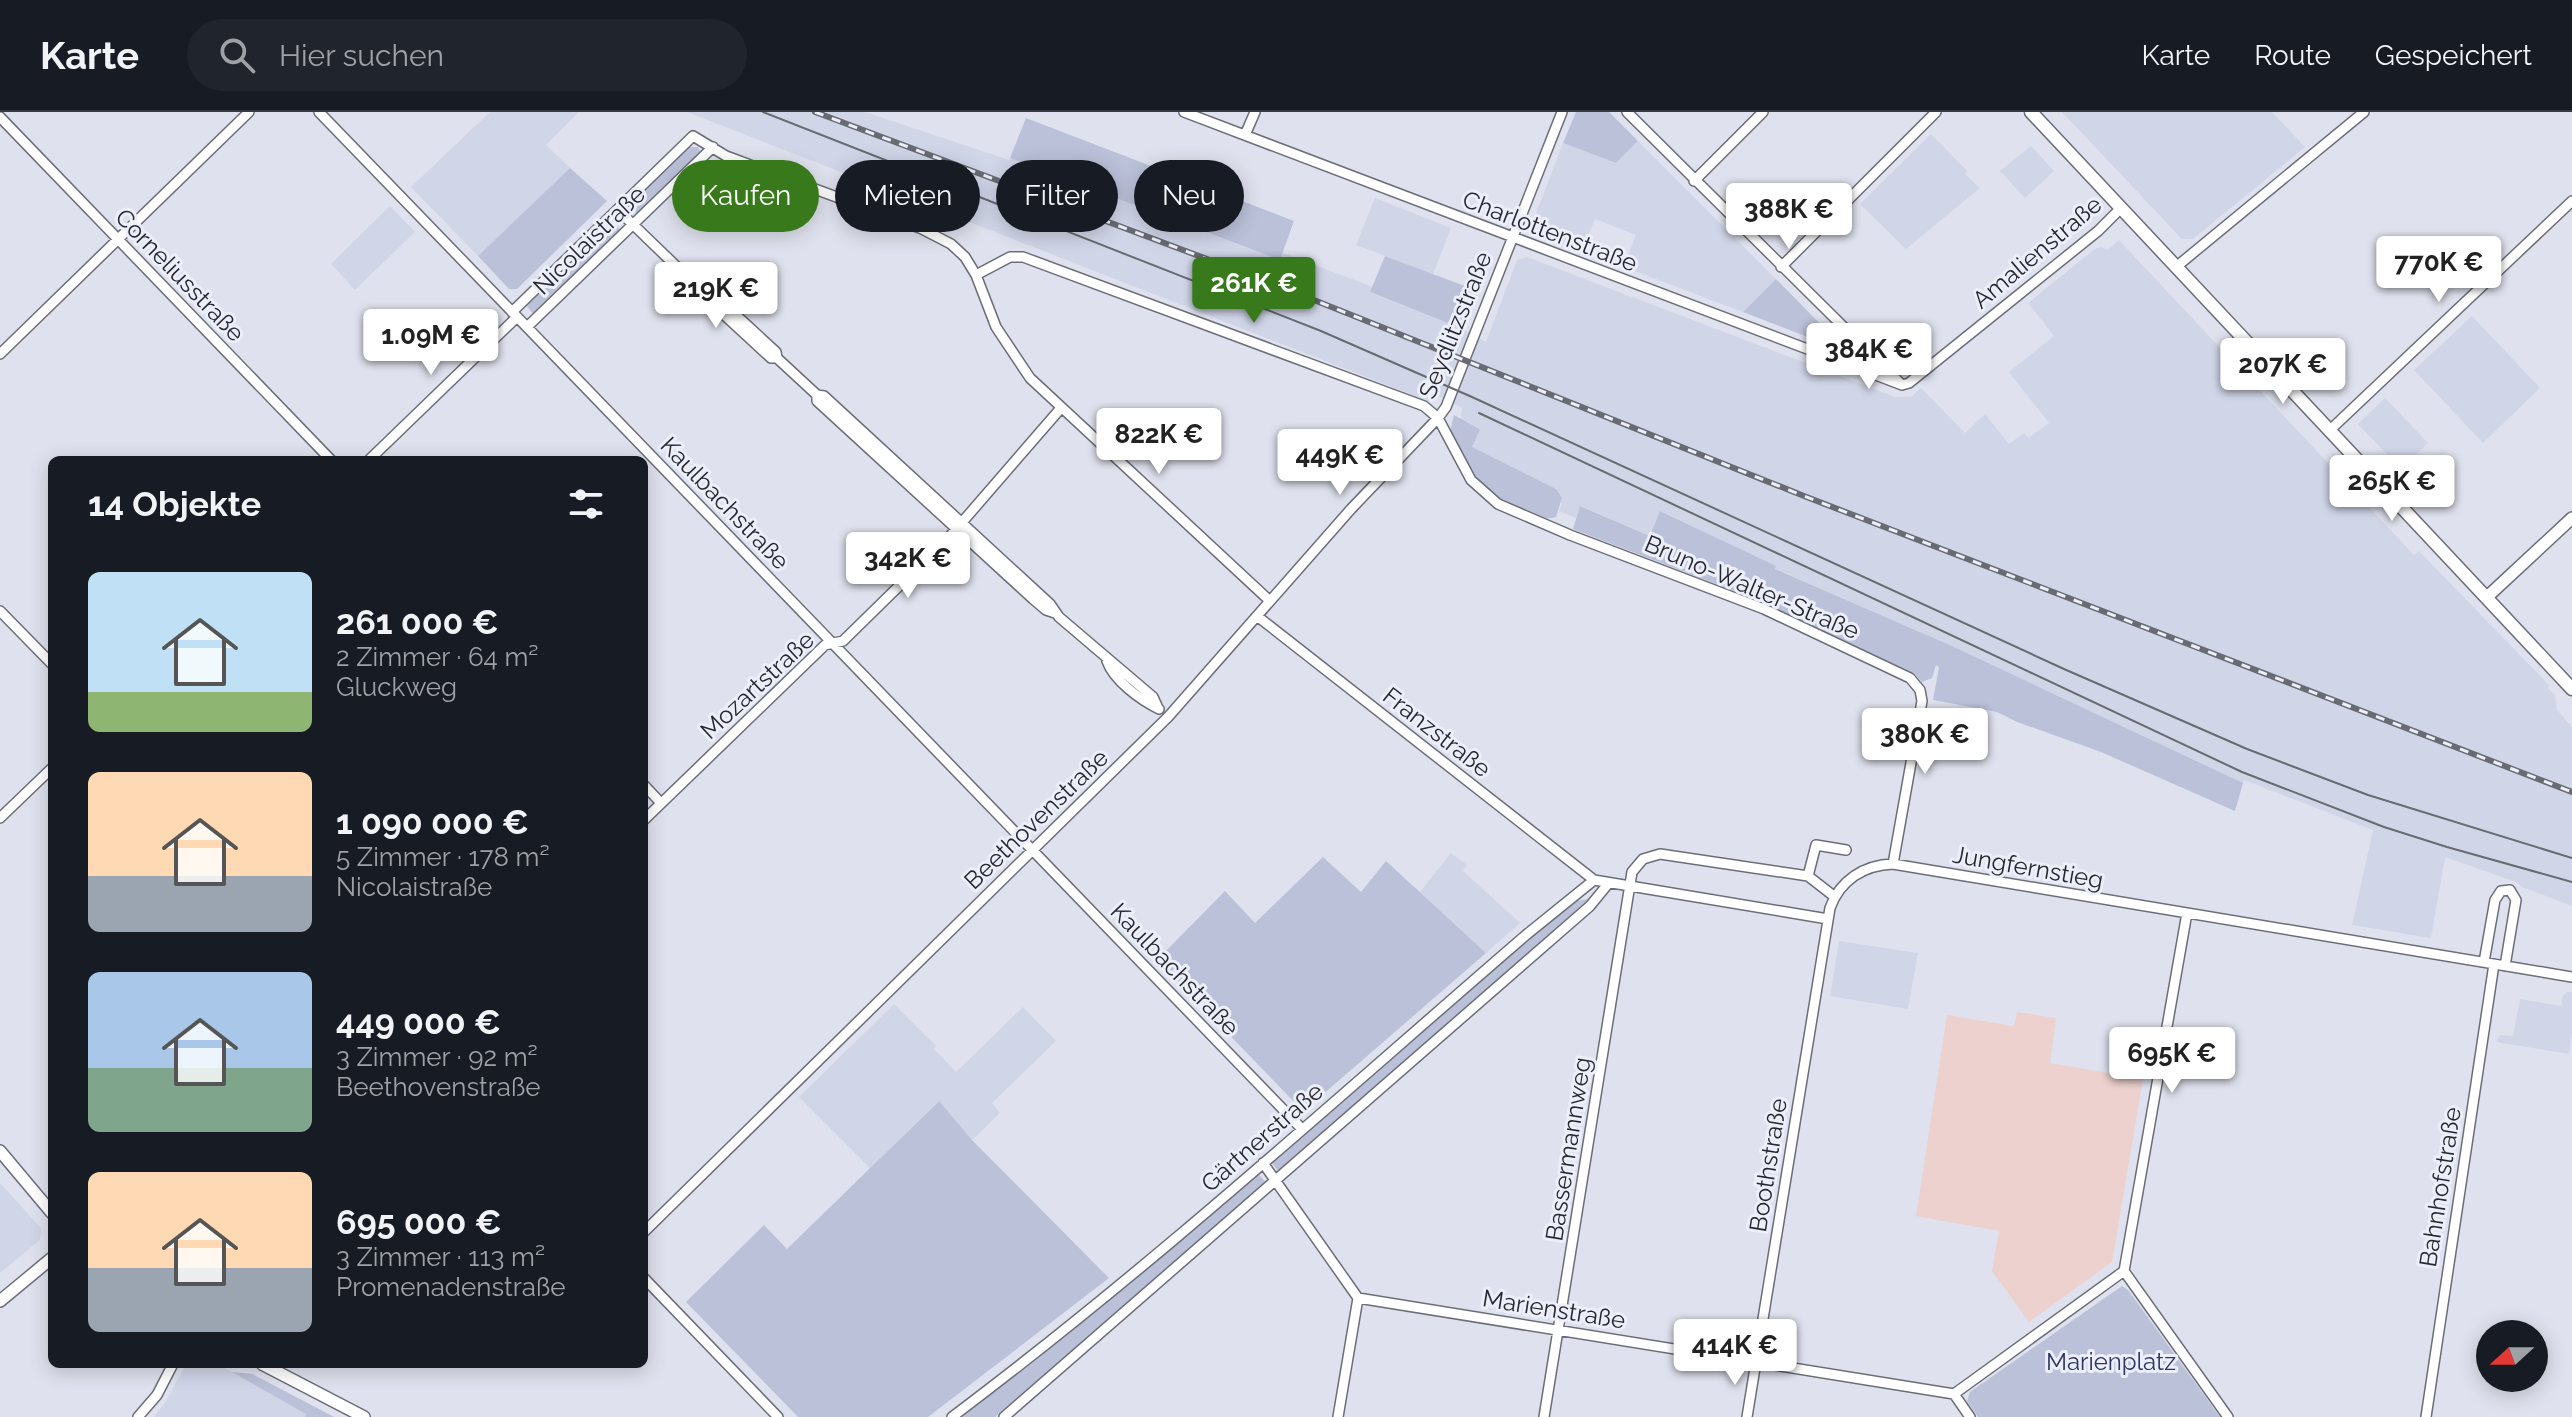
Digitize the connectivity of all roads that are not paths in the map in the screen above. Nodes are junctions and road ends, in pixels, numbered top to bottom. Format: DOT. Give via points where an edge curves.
graph roads {
  1 [pos="249,112"];
  2 [pos="319,112"];
  3 [pos="1184,112"];
  4 [pos="1255,112"];
  5 [pos="1562,112"];
  6 [pos="1627,112"];
  7 [pos="1763,112"];
  8 [pos="1936,112"];
  9 [pos="2031,112"];
  10 [pos="2364,112"];
  11 [pos="0,117"];
  12 [pos="1245,135"];
  13 [pos="713,147"];
  14 [pos="1694,181"];
  15 [pos="2572,201"];
  16 [pos="2121,208"];
  17 [pos="618,210"];
  18 [pos="633,225"];
  19 [pos="1512,237"];
  20 [pos="118,239"];
  21 [pos="1781,267"];
  22 [pos="2176,267"];
  23 [pos="976,275"];
  24 [pos="515,314"];
  25 [pos="527,327"];
  26 [pos="0,354"];
  27 [pos="1902,385"];
  28 [pos="1061,408"];
  29 [pos="1438,418"];
  30 [pos="2330,430"];
  31 [pos="327,456"];
  32 [pos="373,456"];
  33 [pos="2572,518"];
  34 [pos="959,525"];
  35 [pos="2487,597"];
  36 [pos="1270,601"];
  37 [pos="0,611"];
  38 [pos="1257,616"];
  39 [pos="832,643"];
  40 [pos="48,660"];
  41 [pos="2572,689"];
  42 [pos="1168,717"];
  43 [pos="48,772"];
  44 [pos="648,789"];
  45 [pos="661,803"];
  46 [pos="648,816"];
  47 [pos="0,818"];
  48 [pos="1032,850"];
  49 [pos="1846,850"];
  50 [pos="1893,864"];
  51 [pos="1808,876"];
  52 [pos="1594,880"];
  53 [pos="1608,884"];
  54 [pos="1631,887"];
  55 [pos="1835,897"];
  56 [pos="2187,913"];
  57 [pos="1828,919"];
  58 [pos="2494,964"];
  59 [pos="2572,977"];
  60 [pos="1302,1129"];
  61 [pos="0,1151"];
  62 [pos="1263,1163"];
  63 [pos="1277,1180"];
  64 [pos="48,1208"];
  65 [pos="648,1228"];
  66 [pos="48,1261"];
  67 [pos="2124,1271"];
  68 [pos="648,1282"];
  69 [pos="1358,1298"];
  70 [pos="0,1301"];
  71 [pos="1559,1330"];
  72 [pos="1756,1362"];
  73 [pos="171,1368"];
  74 [pos="270,1368"];
  75 [pos="1954,1394"];
  76 [pos="138,1417"];
  77 [pos="364,1417"];
  78 [pos="778,1417"];
  79 [pos="952,1417"];
  80 [pos="1004,1417"];
  81 [pos="1338,1417"];
  82 [pos="1544,1417"];
  83 [pos="1747,1417"];
  84 [pos="1970,1417"];
  85 [pos="2228,1417"];
  86 [pos="2426,1417"];
  1 -- 20 [label="street"];
  2 -- 24 [label="street, Kaulbachstraße"];
  3 -- 12 [label="street, Charlottenstraße"];
  4 -- 12 [label="street"];
  5 -- 19 [label="street, Seydlitzstraße"];
  6 -- 14 [label="street"];
  7 -- 14 [label="street"];
  8 -- 21 [label="street"];
  9 -- 16 [label="main road"];
  10 -- 22 [label="street"];
  11 -- 20 [label="street, Corneliusstraße"];
  12 -- 19 [label="street, Charlottenstraße"];
  13 -- 17 [label="street, Nicolaistraße" via="693,136"];
  13 -- 18 [label="street, Nicolaistraße"];
  13 -- 23 [label="street" via="920,228 951,244"];
  14 -- 21 [label="street"];
  15 -- 30 [label="street"];
  16 -- 22 [label="main road"];
  16 -- 27 [label="street, Amalienstraße"];
  17 -- 18 [label="street"];
  17 -- 24 [label="street, Nicolaistraße"];
  18 -- 25 [label="street, Nicolaistraße"];
  18 -- 34 [label="street" via="771,358 824,396"];
  19 -- 27 [label="street, Charlottenstraße"];
  19 -- 29 [label="street, Seydlitzstraße"];
  20 -- 26 [label="street"];
  20 -- 31 [label="street, Corneliusstraße"];
  21 -- 27 [label="street"];
  22 -- 30 [label="main road"];
  23 -- 28 [label="street" via="1010,352"];
  23 -- 29 [label="street" via="1010,257 1023,257 1424,406"];
  24 -- 25 [label="street, Kaulbachstraße"];
  24 -- 32 [label="street, Nicolaistraße"];
  25 -- 39 [label="street, Kaulbachstraße"];
  28 -- 34 [label="street, Mozartstraße"];
  28 -- 36 [label="street"];
  29 -- 36 [label="street, Beethovenstraße"];
  29 -- 50 [label="street, Bruno-Walter-Straße" via="1464,471 1498,504 1764,609 1916,683 1922,701"];
  30 -- 35 [label="main road"];
  33 -- 35 [label="street"];
  34 -- 39 [label="street, Mozartstraße" via="843,641"];
  34 -- 42 [label="street" via="1153,697"];
  35 -- 41 [label="main road"];
  36 -- 38 [label="street, Beethovenstraße"];
  37 -- 40 [label="street"];
  38 -- 42 [label="street, Beethovenstraße"];
  38 -- 52 [label="street, Franzstraße"];
  39 -- 45 [label="street, Mozartstraße"];
  39 -- 48 [label="street, Kaulbachstraße"];
  42 -- 48 [label="street, Beethovenstraße"];
  43 -- 47 [label="street"];
  44 -- 45 [label="street"];
  45 -- 46 [label="street, Mozartstraße"];
  48 -- 60 [label="street, Kaulbachstraße"];
  48 -- 65 [label="street, Beethovenstraße"];
  49 -- 51 [label="street" via="1816,845"];
  50 -- 55 [label="street, Jungfernstieg" via="1860,872"];
  50 -- 56 [label="street, Jungfernstieg"];
  51 -- 54 [label="street" via="1660,854 1636,865"];
  51 -- 55 [label="street"];
  52 -- 53 [label="street"];
  52 -- 60 [label="street, Gärtnerstraße"];
  53 -- 54 [label="street"];
  53 -- 63 [label="street, Gärtnerstraße" via="1590,906"];
  54 -- 57 [label="street"];
  54 -- 71 [label="street, Bassermannweg"];
  55 -- 57 [label="street, Jungfernstieg"];
  56 -- 58 [label="street, Jungfernstieg"];
  56 -- 67 [label="street"];
  57 -- 72 [label="street, Boothstraße"];
  58 -- 58 [label="street" via="2516,900 2510,890 2501,891 2495,900"];
  58 -- 59 [label="street, Jungfernstieg"];
  58 -- 86 [label="street, Bahnhofstraße"];
  60 -- 62 [label="street, Gärtnerstraße"];
  61 -- 64 [label="street"];
  62 -- 63 [label="street"];
  62 -- 79 [label="street, Gärtnerstraße" via="1057,1337"];
  63 -- 69 [label="street"];
  63 -- 80 [label="street, Gärtnerstraße"];
  66 -- 70 [label="street"];
  67 -- 75 [label="street"];
  67 -- 85 [label="street"];
  68 -- 78 [label="street"];
  69 -- 71 [label="street, Marienstraße"];
  69 -- 81 [label="street"];
  71 -- 72 [label="street, Marienstraße"];
  71 -- 82 [label="street, Bassermannweg"];
  72 -- 75 [label="street, Marienstraße"];
  72 -- 83 [label="street, Boothstraße"];
  73 -- 76 [label="street"];
  74 -- 77 [label="street"];
  75 -- 84 [label="street"];
}
